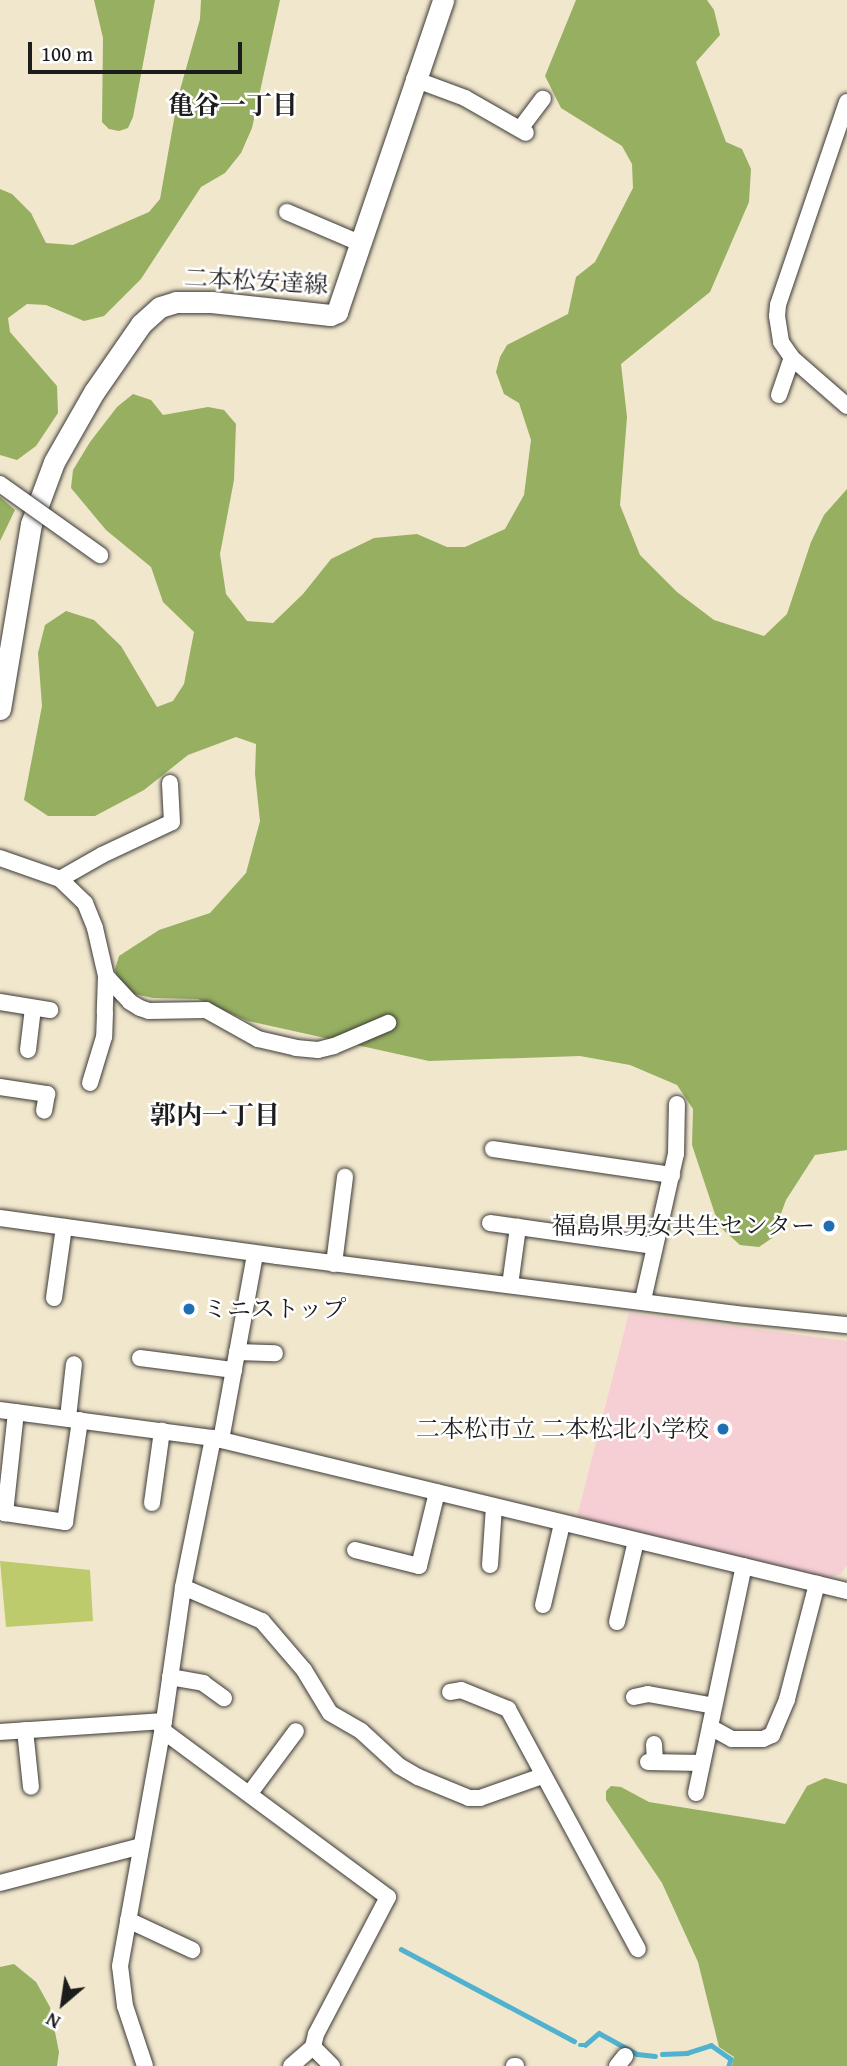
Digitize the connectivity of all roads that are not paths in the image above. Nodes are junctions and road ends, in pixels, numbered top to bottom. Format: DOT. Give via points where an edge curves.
graph roads {
  1 [pos="443,0"];
  2 [pos="414,79"];
  3 [pos="543,99"];
  4 [pos="847,102"];
  5 [pos="287,212"];
  6 [pos="362,244"];
  7 [pos="792,358"];
  8 [pos="779,395"];
  9 [pos="847,406"];
  10 [pos="0,484"];
  11 [pos="100,555"];
  12 [pos="4,654"];
  13 [pos="0,709"];
  14 [pos="170,783"];
  15 [pos="0,858"];
  16 [pos="60,879"];
  17 [pos="106,976"];
  18 [pos="0,1002"];
  19 [pos="33,1007"];
  20 [pos="50,1010"];
  21 [pos="388,1023"];
  22 [pos="28,1050"];
  23 [pos="90,1083"];
  24 [pos="0,1087"];
  25 [pos="677,1104"];
  26 [pos="44,1111"];
  27 [pos="493,1149"];
  28 [pos="672,1175"];
  29 [pos="345,1177"];
  30 [pos="0,1218"];
  31 [pos="490,1223"];
  32 [pos="64,1227"];
  33 [pos="518,1227"];
  34 [pos="654,1246"];
  35 [pos="255,1254"];
  36 [pos="334,1264"];
  37 [pos="510,1285"];
  38 [pos="54,1298"];
  39 [pos="643,1300"];
  40 [pos="847,1325"];
  41 [pos="237,1352"];
  42 [pos="275,1353"];
  43 [pos="140,1358"];
  44 [pos="74,1364"];
  45 [pos="234,1370"];
  46 [pos="8,1411"];
  47 [pos="74,1419"];
  48 [pos="162,1431"];
  49 [pos="217,1439"];
  50 [pos="437,1492"];
  51 [pos="152,1503"];
  52 [pos="494,1507"];
  53 [pos="562,1524"];
  54 [pos="636,1541"];
  55 [pos="355,1550"];
  56 [pos="490,1565"];
  57 [pos="744,1566"];
  58 [pos="817,1584"];
  59 [pos="183,1587"];
  60 [pos="847,1591"];
  61 [pos="543,1605"];
  62 [pos="617,1622"];
  63 [pos="170,1677"];
  64 [pos="450,1692"];
  65 [pos="634,1697"];
  66 [pos="224,1698"];
  67 [pos="714,1706"];
  68 [pos="163,1726"];
  69 [pos="710,1727"];
  70 [pos="26,1730"];
  71 [pos="296,1731"];
  72 [pos="0,1732"];
  73 [pos="654,1744"];
  74 [pos="702,1763"];
  75 [pos="542,1776"];
  76 [pos="30,1787"];
  77 [pos="250,1793"];
  78 [pos="696,1793"];
  79 [pos="141,1846"];
  80 [pos="0,1883"];
  81 [pos="128,1920"];
  82 [pos="638,1949"];
  83 [pos="192,1950"];
  84 [pos="313,2047"];
  85 [pos="145,2066"];
  86 [pos="291,2066"];
  87 [pos="332,2066"];
  1 -- 2 [label="main road, 二本松安達線"];
  2 -- 3 [label="street" via="465,97 523,131"];
  2 -- 6 [label="main road, 二本松安達線"];
  4 -- 7 [label="street" via="778,305 782,342"];
  5 -- 6 [label="street"];
  6 -- 12 [label="main road, 二本松安達線" via="340,306 330,315 184,300 160,307 141,324 94,392 44,483"];
  7 -- 8 [label="street"];
  7 -- 9 [label="street"];
  10 -- 11 [label="street, bridge"];
  12 -- 13 [label="main road, 二本松安達線"];
  14 -- 16 [label="street" via="172,822"];
  15 -- 16 [label="street"];
  16 -- 17 [label="street" via="85,903"];
  17 -- 21 [label="street" via="139,1008 206,1010 258,1039 296,1048 334,1046"];
  17 -- 23 [label="street" via="104,1037"];
  18 -- 19 [label="street"];
  19 -- 20 [label="street"];
  19 -- 22 [label="street"];
  24 -- 26 [label="street" via="47,1094"];
  25 -- 28 [label="street"];
  27 -- 28 [label="street"];
  28 -- 34 [label="street"];
  29 -- 36 [label="street"];
  30 -- 32 [label="street"];
  31 -- 33 [label="street"];
  32 -- 35 [label="street"];
  32 -- 38 [label="street"];
  33 -- 34 [label="street"];
  33 -- 37 [label="street"];
  34 -- 39 [label="street"];
  35 -- 36 [label="street"];
  35 -- 41 [label="street"];
  36 -- 37 [label="street"];
  37 -- 39 [label="street"];
  39 -- 40 [label="street"];
  41 -- 42 [label="street"];
  41 -- 45 [label="street"];
  43 -- 45 [label="street"];
  44 -- 47 [label="street"];
  45 -- 49 [label="street"];
  46 -- 47 [label="street"];
  46 -- 47 [label="street" via="5,1513 65,1522"];
  47 -- 48 [label="street"];
  48 -- 49 [label="street"];
  48 -- 51 [label="street"];
  49 -- 50 [label="street"];
  49 -- 59 [label="street"];
  50 -- 52 [label="street"];
  50 -- 55 [label="street" via="418,1566"];
  52 -- 53 [label="street"];
  52 -- 56 [label="street"];
  53 -- 54 [label="street"];
  53 -- 61 [label="street"];
  54 -- 57 [label="street"];
  54 -- 62 [label="street"];
  57 -- 58 [label="street"];
  57 -- 67 [label="street"];
  58 -- 60 [label="street"];
  58 -- 69 [label="street" via="787,1699 772,1735 732,1739"];
  59 -- 63 [label="street"];
  59 -- 75 [label="street" via="262,1621 304,1670 330,1713 361,1731 418,1777 469,1798 480,1798"];
  63 -- 66 [label="street" via="203,1683"];
  63 -- 68 [label="street"];
  64 -- 75 [label="street" via="461,1690 508,1709"];
  65 -- 67 [label="street" via="648,1693"];
  67 -- 69 [label="street"];
  68 -- 70 [label="street"];
  68 -- 77 [label="street"];
  68 -- 79 [label="street"];
  69 -- 74 [label="street"];
  70 -- 72 [label="street"];
  70 -- 76 [label="street"];
  71 -- 77 [label="street"];
  73 -- 74 [label="street" via="652,1762"];
  74 -- 78 [label="street"];
  75 -- 82 [label="street"];
  77 -- 84 [label="street" via="388,1897"];
  79 -- 80 [label="street"];
  79 -- 81 [label="street"];
  81 -- 83 [label="street"];
  81 -- 85 [label="street" via="120,1966 122,1990"];
  84 -- 86 [label="street"];
  84 -- 87 [label="street"];
}
